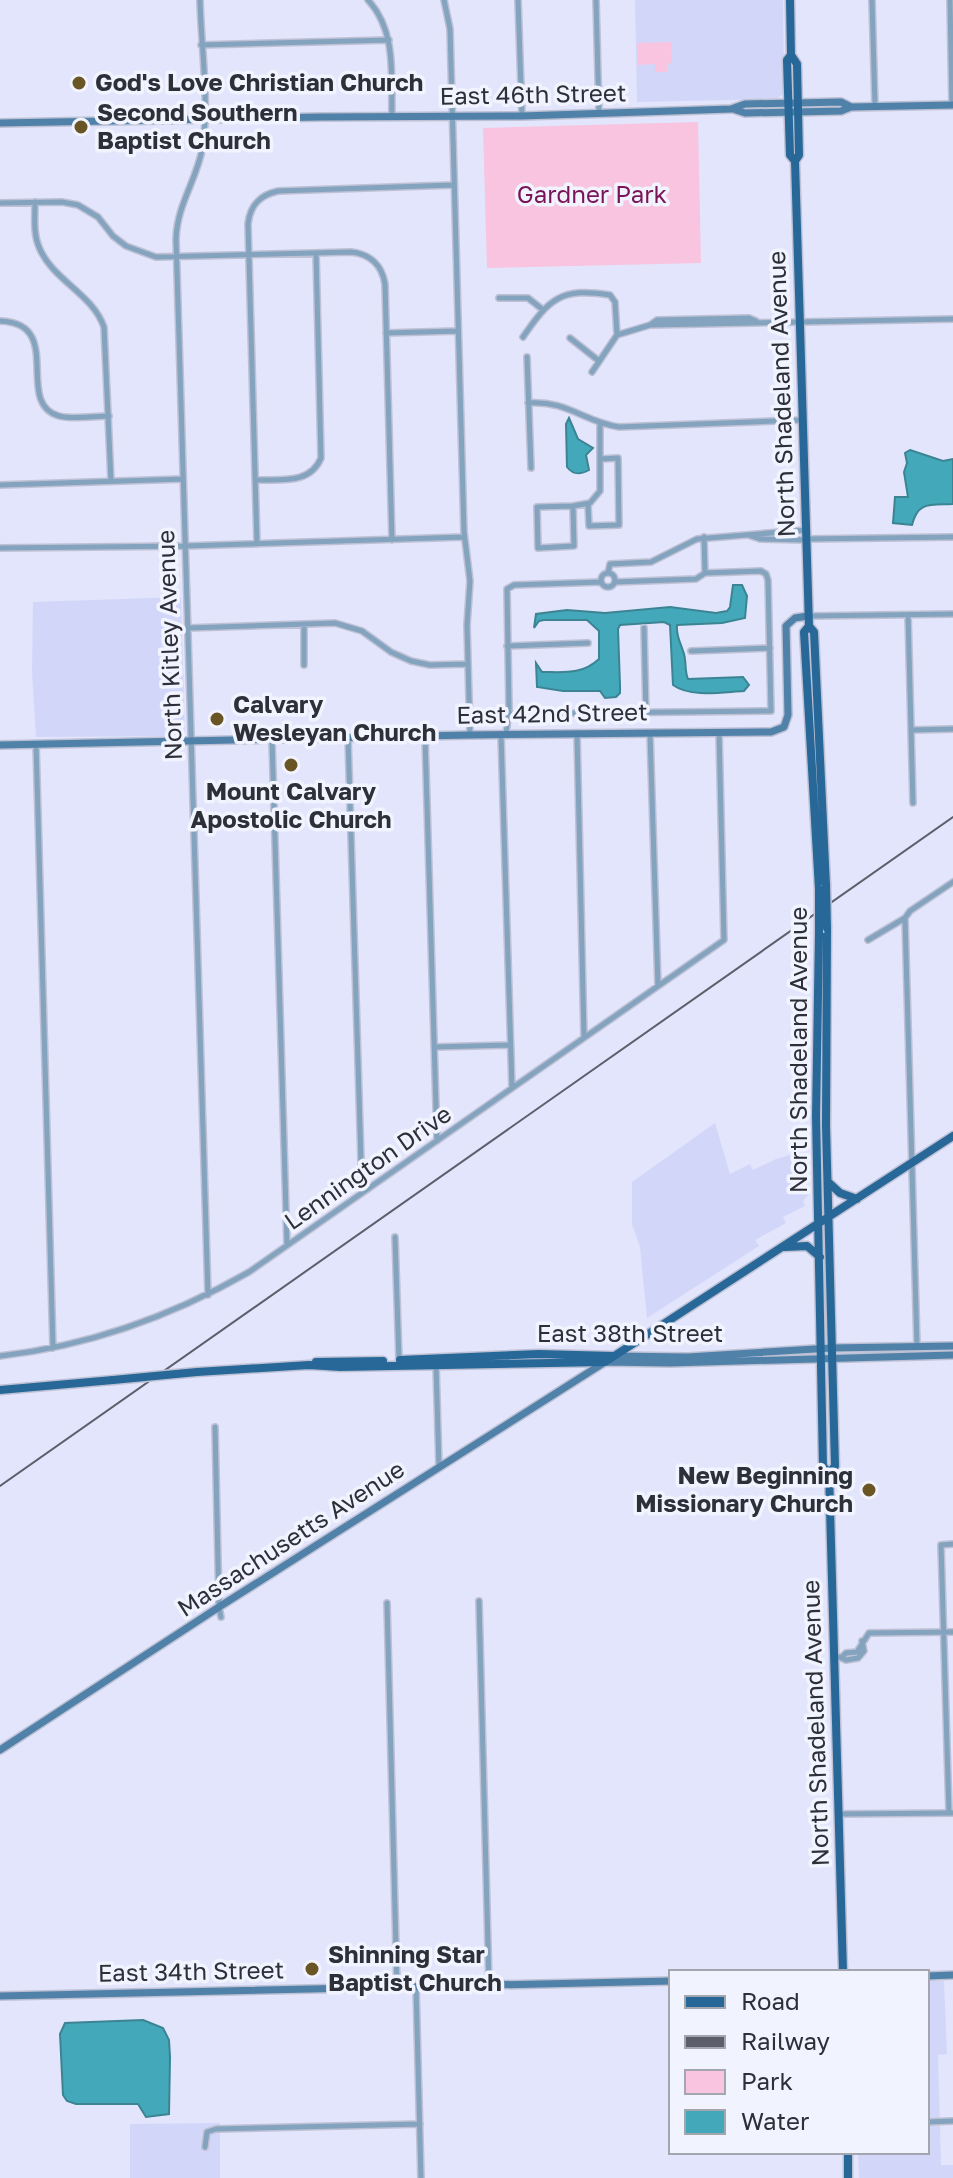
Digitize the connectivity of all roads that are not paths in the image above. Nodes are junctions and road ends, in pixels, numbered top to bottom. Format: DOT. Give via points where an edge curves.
graph roads {
  1 [pos="200,0"];
  2 [pos="368,0"];
  3 [pos="444,0"];
  4 [pos="518,0"];
  5 [pos="596,0"];
  6 [pos="790,0"];
  7 [pos="872,0"];
  8 [pos="950,0"];
  9 [pos="389,40"];
  10 [pos="201,45"];
  11 [pos="953,105"];
  12 [pos="875,106"];
  13 [pos="793,108"];
  14 [pos="599,115"];
  15 [pos="522,116"];
  16 [pos="392,117"];
  17 [pos="453,117"];
  18 [pos="204,119"];
  19 [pos="0,123"];
  20 [pos="453,185"];
  21 [pos="35,202"];
  22 [pos="0,203"];
  23 [pos="316,253"];
  24 [pos="249,255"];
  25 [pos="177,257"];
  26 [pos="499,298"];
  27 [pos="542,309"];
  28 [pos="953,319"];
  29 [pos="800,320"];
  30 [pos="0,321"];
  31 [pos="457,331"];
  32 [pos="386,333"];
  33 [pos="617,335"];
  34 [pos="523,337"];
  35 [pos="570,338"];
  36 [pos="527,357"];
  37 [pos="599,361"];
  38 [pos="592,372"];
  39 [pos="528,403"];
  40 [pos="109,416"];
  41 [pos="803,420"];
  42 [pos="600,423"];
  43 [pos="601,459"];
  44 [pos="531,468"];
  45 [pos="183,479"];
  46 [pos="255,480"];
  47 [pos="111,481"];
  48 [pos="0,485"];
  49 [pos="588,504"];
  50 [pos="573,506"];
  51 [pos="750,536"];
  52 [pos="806,536"];
  53 [pos="464,537"];
  54 [pos="704,537"];
  55 [pos="953,537"];
  56 [pos="392,540"];
  57 [pos="257,544"];
  58 [pos="185,546"];
  59 [pos="0,548"];
  60 [pos="608,573"];
  61 [pos="705,573"];
  62 [pos="601,582"];
  63 [pos="615,582"];
  64 [pos="953,614"];
  65 [pos="908,615"];
  66 [pos="808,621"];
  67 [pos="304,624"];
  68 [pos="188,628"];
  69 [pos="644,628"];
  70 [pos="588,643"];
  71 [pos="507,646"];
  72 [pos="770,648"];
  73 [pos="691,651"];
  74 [pos="468,664"];
  75 [pos="304,665"];
  76 [pos="771,711"];
  77 [pos="646,713"];
  78 [pos="508,714"];
  79 [pos="953,729"];
  80 [pos="911,730"];
  81 [pos="719,732"];
  82 [pos="650,733"];
  83 [pos="577,734"];
  84 [pos="470,735"];
  85 [pos="504,735"];
  86 [pos="425,736"];
  87 [pos="348,737"];
  88 [pos="272,738"];
  89 [pos="191,741"];
  90 [pos="36,744"];
  91 [pos="0,745"];
  92 [pos="913,803"];
  93 [pos="953,882"];
  94 [pos="905,918"];
  95 [pos="823,930"];
  96 [pos="868,940"];
  97 [pos="658,987"];
  98 [pos="585,1038"];
  99 [pos="510,1045"];
  100 [pos="434,1047"];
  101 [pos="512,1089"];
  102 [pos="953,1136"];
  103 [pos="437,1142"];
  104 [pos="912,1162"];
  105 [pos="828,1182"];
  106 [pos="362,1194"];
  107 [pos="857,1199"];
  108 [pos="828,1216"];
  109 [pos="819,1222"];
  110 [pos="395,1237"];
  111 [pos="287,1246"];
  112 [pos="780,1248"];
  113 [pos="820,1257"];
  114 [pos="208,1295"];
  115 [pos="917,1346"];
  116 [pos="953,1346"];
  117 [pos="53,1348"];
  118 [pos="832,1352"];
  119 [pos="820,1353"];
  120 [pos="953,1355"];
  121 [pos="0,1356"];
  122 [pos="609,1359"];
  123 [pos="399,1360"];
  124 [pos="309,1365"];
  125 [pos="436,1365"];
  126 [pos="0,1387"];
  127 [pos="215,1427"];
  128 [pos="439,1468"];
  129 [pos="829,1473"];
  130 [pos="953,1544"];
  131 [pos="479,1601"];
  132 [pos="387,1603"];
  133 [pos="219,1607"];
  134 [pos="221,1617"];
  135 [pos="944,1632"];
  136 [pos="953,1632"];
  137 [pos="838,1657"];
  138 [pos="0,1750"];
  139 [pos="951,1813"];
  140 [pos="839,1814"];
  141 [pos="843,1970"];
  142 [pos="953,1975"];
  143 [pos="929,1976"];
  144 [pos="669,1981"];
  145 [pos="489,1985"];
  146 [pos="397,1987"];
  147 [pos="416,1987"];
  148 [pos="0,1996"];
  149 [pos="953,2121"];
  150 [pos="929,2122"];
  151 [pos="420,2124"];
  152 [pos="205,2147"];
  153 [pos="848,2154"];
  154 [pos="421,2178"];
  155 [pos="848,2178"];
  1 -- 10 [label="street, North Kitley Avenue"];
  2 -- 9 [label="street"];
  3 -- 17 [label="street"];
  4 -- 15 [label="street"];
  5 -- 14 [label="street"];
  6 -- 13 [label="main road, North Shadeland Avenue" via="791,55 797,64"];
  7 -- 12 [label="street"];
  8 -- 11 [label="street"];
  9 -- 10 [label="street"];
  9 -- 16 [label="street"];
  10 -- 18 [label="street, North Kitley Avenue"];
  11 -- 12 [label="main road, East 46th Street"];
  12 -- 13 [label="main road, East 46th Street" via="841,111"];
  13 -- 14 [label="main road, East 46th Street" via="745,104"];
  13 -- 29 [label="main road, North Shadeland Avenue" via="799,156 795,161"];
  14 -- 15 [label="main road, East 46th Street"];
  15 -- 17 [label="main road, East 46th Street"];
  16 -- 17 [label="main road, East 46th Street"];
  16 -- 18 [label="main road, East 46th Street"];
  17 -- 20 [label="street"];
  18 -- 19 [label="main road, East 46th Street"];
  18 -- 25 [label="street, North Kitley Avenue" via="200,160 177,219"];
  20 -- 24 [label="street" via="267,194 249,218"];
  20 -- 31 [label="street"];
  21 -- 22 [label="street"];
  21 -- 25 [label="street" via="80,205 132,250"];
  21 -- 40 [label="street" via="41,252 103,322"];
  23 -- 24 [label="street"];
  23 -- 32 [label="street" via="356,252 374,260 384,279"];
  23 -- 46 [label="street" via="321,458 304,477"];
  24 -- 25 [label="street"];
  24 -- 46 [label="street"];
  25 -- 45 [label="street, North Kitley Avenue"];
  26 -- 27 [label="street" via="525,298"];
  27 -- 33 [label="street" via="559,296 608,294 615,302"];
  27 -- 34 [label="street"];
  28 -- 29 [label="street"];
  29 -- 33 [label="street" via="657,320"];
  29 -- 41 [label="main road, North Shadeland Avenue"];
  30 -- 40 [label="street" via="22,326 33,339 38,393 47,409 64,417"];
  31 -- 32 [label="street"];
  31 -- 53 [label="street"];
  32 -- 56 [label="street"];
  33 -- 37 [label="street"];
  35 -- 37 [label="street"];
  36 -- 39 [label="street"];
  37 -- 38 [label="street"];
  39 -- 42 [label="street" via="559,404"];
  39 -- 44 [label="street"];
  40 -- 47 [label="street"];
  41 -- 42 [label="street" via="619,427"];
  41 -- 52 [label="main road, North Shadeland Avenue"];
  42 -- 43 [label="street"];
  43 -- 49 [label="street" via="601,488"];
  43 -- 49 [label="street" via="618,458 619,525 589,526"];
  45 -- 47 [label="street"];
  45 -- 58 [label="street, North Kitley Avenue"];
  46 -- 57 [label="street"];
  47 -- 48 [label="street"];
  49 -- 50 [label="street"];
  50 -- 50 [label="street" via="574,546 538,548 537,507"];
  51 -- 52 [label="street"];
  51 -- 52 [label="street" via="769,531"];
  51 -- 54 [label="street"];
  52 -- 55 [label="street"];
  52 -- 66 [label="main road, North Shadeland Avenue"];
  53 -- 56 [label="street"];
  53 -- 74 [label="street" via="470,581"];
  54 -- 60 [label="street" via="651,562 610,564"];
  54 -- 61 [label="street"];
  56 -- 57 [label="street"];
  57 -- 58 [label="street"];
  58 -- 59 [label="street"];
  58 -- 68 [label="street, North Kitley Avenue"];
  60 -- 62 [label="street"];
  60 -- 63 [label="street"];
  61 -- 63 [label="street" via="696,579"];
  61 -- 72 [label="street, North Shadeland Avenue" via="766,574"];
  62 -- 63 [label="street" via="608,587"];
  62 -- 71 [label="street" via="508,589"];
  64 -- 65 [label="street"];
  65 -- 66 [label="street"];
  65 -- 80 [label="street"];
  66 -- 81 [label="main road, East 42nd Street" via="795,618 786,626 784,727"];
  66 -- 95 [label="main road, North Shadeland Avenue, bridge" via="806,674"];
  67 -- 68 [label="street"];
  67 -- 74 [label="street" via="358,629 397,656 418,663"];
  67 -- 75 [label="street"];
  68 -- 89 [label="street, North Kitley Avenue"];
  69 -- 77 [label="street"];
  70 -- 71 [label="street"];
  71 -- 78 [label="street"];
  72 -- 73 [label="street"];
  72 -- 76 [label="street, North Shadeland Avenue"];
  74 -- 84 [label="street"];
  76 -- 77 [label="street, East 42nd Street"];
  77 -- 78 [label="street, East 42nd Street"];
  78 -- 85 [label="street"];
  79 -- 80 [label="street"];
  80 -- 92 [label="street"];
  81 -- 82 [label="main road, East 42nd Street"];
  81 -- 97 [label="street, Lennington Drive" via="724,940"];
  82 -- 83 [label="main road, East 42nd Street"];
  82 -- 97 [label="street"];
  83 -- 85 [label="main road, East 42nd Street"];
  83 -- 98 [label="street"];
  84 -- 85 [label="main road, East 42nd Street"];
  84 -- 86 [label="main road, East 42nd Street"];
  85 -- 99 [label="street"];
  86 -- 87 [label="main road, East 42nd Street"];
  86 -- 100 [label="street"];
  87 -- 88 [label="main road, East 42nd Street"];
  87 -- 106 [label="street"];
  88 -- 89 [label="main road, East 42nd Street"];
  88 -- 111 [label="street"];
  89 -- 90 [label="main road, East 42nd Street"];
  89 -- 114 [label="street, North Kitley Avenue"];
  90 -- 91 [label="main road, East 42nd Street"];
  90 -- 117 [label="street"];
  93 -- 94 [label="street"];
  94 -- 96 [label="street"];
  94 -- 104 [label="street"];
  95 -- 105 [label="main road, North Shadeland Avenue"];
  95 -- 109 [label="main road, North Shadeland Avenue" via="816,1098"];
  97 -- 98 [label="street, Lennington Drive"];
  98 -- 101 [label="street, Lennington Drive"];
  99 -- 100 [label="street"];
  99 -- 101 [label="street"];
  100 -- 103 [label="street"];
  101 -- 103 [label="street, Lennington Drive"];
  102 -- 104 [label="main road"];
  103 -- 106 [label="street, Lennington Drive"];
  104 -- 107 [label="main road"];
  104 -- 115 [label="street"];
  105 -- 107 [label="main road"];
  105 -- 108 [label="main road, North Shadeland Avenue"];
  106 -- 111 [label="street, Lennington Drive"];
  107 -- 108 [label="main road"];
  108 -- 109 [label="main road"];
  108 -- 118 [label="main road, North Shadeland Avenue"];
  109 -- 112 [label="main road"];
  109 -- 113 [label="main road, North Shadeland Avenue"];
  110 -- 123 [label="street"];
  111 -- 114 [label="street, Lennington Drive"];
  112 -- 113 [label="main road" via="807,1246"];
  112 -- 122 [label="main road"];
  113 -- 119 [label="main road, North Shadeland Avenue"];
  114 -- 117 [label="street, Lennington Drive" via="132,1326"];
  115 -- 116 [label="main road, East 38th Street"];
  115 -- 118 [label="main road, East 38th Street"];
  117 -- 121 [label="street, Lennington Drive"];
  118 -- 119 [label="main road, East 38th Street"];
  118 -- 120 [label="main road, East 38th Street"];
  118 -- 129 [label="main road, North Shadeland Avenue" via="835,1466"];
  119 -- 122 [label="main road, East 38th Street" via="670,1363"];
  119 -- 129 [label="main road, North Shadeland Avenue" via="823,1466"];
  122 -- 123 [label="main road, East 38th Street" via="539,1354"];
  122 -- 125 [label="main road, East 38th Street"];
  122 -- 128 [label="main road, Massachusetts Avenue"];
  123 -- 124 [label="main road, East 38th Street"];
  124 -- 125 [label="main road, East 38th Street"];
  124 -- 126 [label="main road, East 38th Street, bridge"];
  125 -- 128 [label="street"];
  127 -- 133 [label="street"];
  128 -- 133 [label="main road, Massachusetts Avenue"];
  129 -- 137 [label="main road, North Shadeland Avenue"];
  130 -- 135 [label="street" via="941,1545"];
  131 -- 145 [label="street"];
  132 -- 146 [label="street"];
  133 -- 134 [label="street"];
  133 -- 138 [label="main road, Massachusetts Avenue"];
  135 -- 136 [label="street"];
  135 -- 137 [label="street" via="870,1633 859,1657"];
  135 -- 139 [label="street"];
  137 -- 140 [label="main road, North Shadeland Avenue"];
  139 -- 140 [label="street"];
  140 -- 141 [label="main road, North Shadeland Avenue"];
  142 -- 143 [label="main road"];
  144 -- 145 [label="main road, East 34th Street"];
  145 -- 147 [label="main road, East 34th Street"];
  146 -- 147 [label="main road, East 34th Street"];
  146 -- 148 [label="main road, East 34th Street"];
  147 -- 151 [label="street"];
  149 -- 150 [label="street"];
  151 -- 152 [label="street" via="216,2129 207,2132"];
  151 -- 154 [label="street"];
  153 -- 155 [label="main road"];
}
